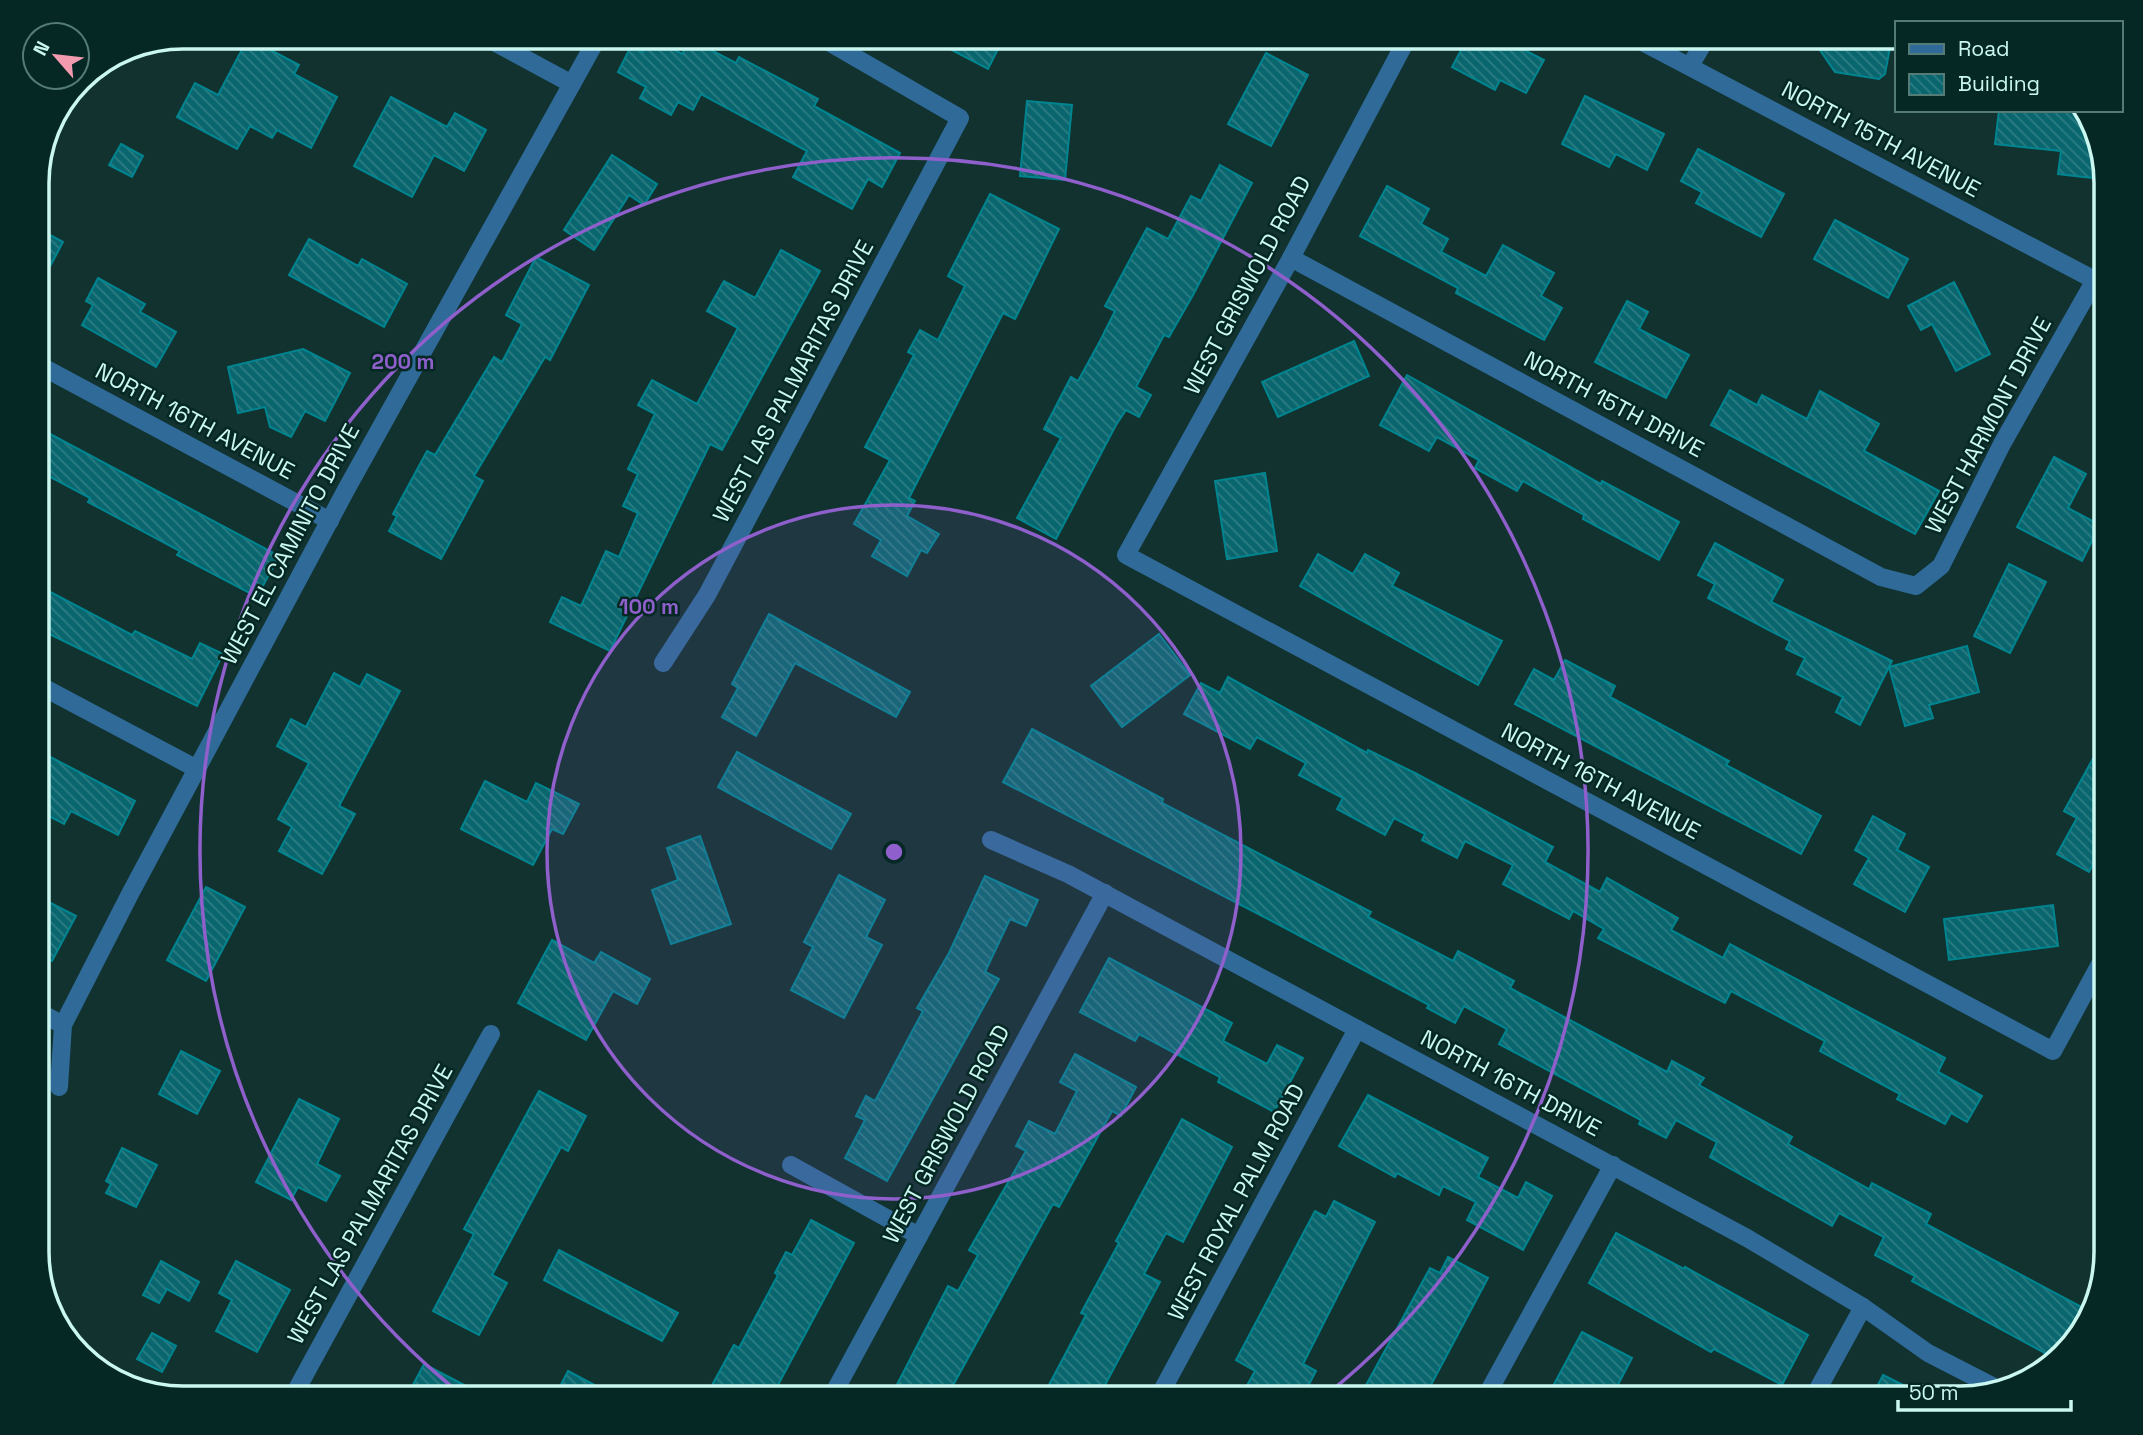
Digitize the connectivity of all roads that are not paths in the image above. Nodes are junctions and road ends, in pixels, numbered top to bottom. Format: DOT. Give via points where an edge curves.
graph roads {
  1 [pos="507,49"];
  2 [pos="591,49"];
  3 [pos="841,49"];
  4 [pos="1402,49"];
  5 [pos="1657,49"];
  6 [pos="1700,49"];
  7 [pos="1690,66"];
  8 [pos="572,84"];
  9 [pos="1291,258"];
  10 [pos="2094,280"];
  11 [pos="2094,293"];
  12 [pos="49,370"];
  13 [pos="330,521"];
  14 [pos="1126,555"];
  15 [pos="1916,586"];
  16 [pos="663,663"];
  17 [pos="49,690"];
  18 [pos="197,769"];
  19 [pos="991,840"];
  20 [pos="1105,893"];
  21 [pos="2094,975"];
  22 [pos="49,1017"];
  23 [pos="63,1025"];
  24 [pos="1357,1029"];
  25 [pos="491,1034"];
  26 [pos="59,1087"];
  27 [pos="791,1165"];
  28 [pos="1613,1165"];
  29 [pos="919,1236"];
  30 [pos="1863,1307"];
  31 [pos="1985,1383"];
  32 [pos="299,1386"];
  33 [pos="838,1386"];
  34 [pos="1164,1386"];
  35 [pos="1492,1386"];
  36 [pos="1820,1386"];
  1 -- 8 [label="street"];
  2 -- 8 [label="street, WEST EL CAMINITO DRIVE"];
  3 -- 16 [label="street, WEST LAS PALMARITAS DRIVE" via="960,118 707,595"];
  4 -- 9 [label="street, WEST GRISWOLD ROAD"];
  5 -- 7 [label="street, NORTH 15TH AVENUE"];
  6 -- 7 [label="street"];
  7 -- 10 [label="street, NORTH 15TH AVENUE"];
  8 -- 13 [label="street, WEST EL CAMINITO DRIVE"];
  9 -- 14 [label="street, WEST GRISWOLD ROAD"];
  9 -- 15 [label="street, NORTH 15TH DRIVE" via="1881,577"];
  11 -- 15 [label="street, WEST HARMONT DRIVE" via="2002,444 1941,566"];
  12 -- 13 [label="street, NORTH 16TH AVENUE"];
  13 -- 18 [label="street, WEST EL CAMINITO DRIVE"];
  14 -- 21 [label="street, NORTH 16TH AVENUE" via="2053,1051"];
  17 -- 18 [label="street"];
  18 -- 23 [label="street, WEST EL CAMINITO DRIVE"];
  19 -- 20 [label="street, NORTH 16TH DRIVE"];
  20 -- 24 [label="street, NORTH 16TH DRIVE"];
  20 -- 29 [label="street, WEST GRISWOLD ROAD"];
  22 -- 23 [label="street"];
  23 -- 26 [label="street, WEST EL CAMINITO DRIVE"];
  24 -- 28 [label="street, NORTH 16TH DRIVE"];
  24 -- 34 [label="street, WEST ROYAL PALM ROAD"];
  25 -- 32 [label="street, WEST LAS PALMARITAS DRIVE"];
  27 -- 29 [label="street"];
  28 -- 30 [label="street, NORTH 16TH DRIVE"];
  28 -- 35 [label="street"];
  29 -- 33 [label="street, WEST GRISWOLD ROAD"];
  30 -- 31 [label="street, NORTH 16TH DRIVE" via="1928,1353"];
  30 -- 36 [label="street"];
}
